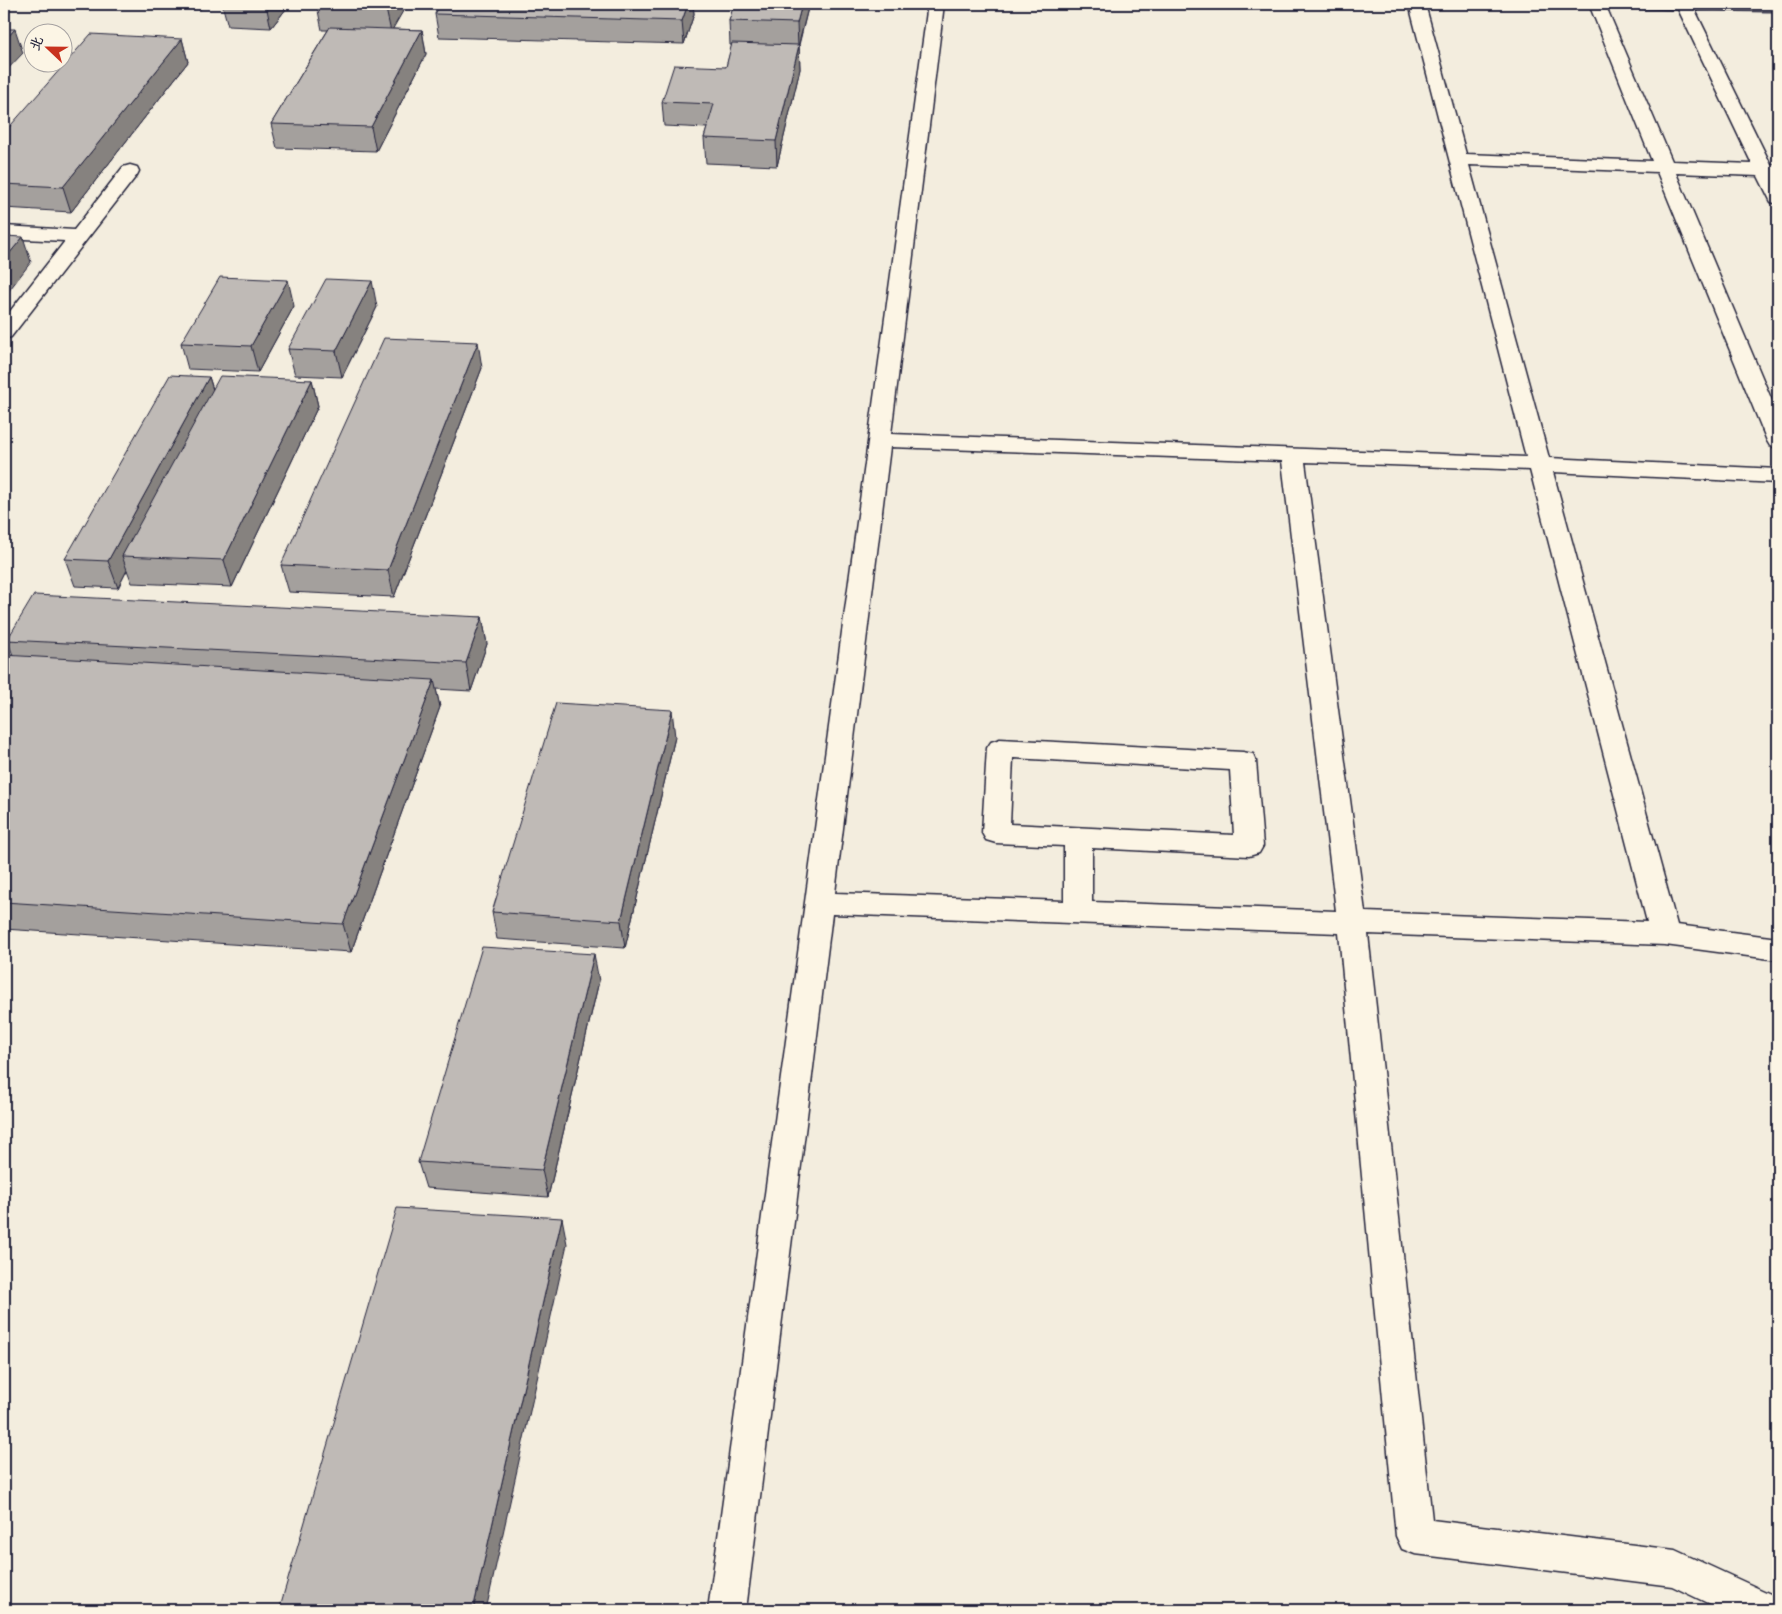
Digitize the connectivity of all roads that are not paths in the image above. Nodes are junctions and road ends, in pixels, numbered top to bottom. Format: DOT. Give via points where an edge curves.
graph roads {
  1 [pos="936,4"];
  2 [pos="1416,4"];
  3 [pos="1598,4"];
  4 [pos="1650,4"];
  5 [pos="1684,4"];
  6 [pos="1778,6"];
  7 [pos="1458,159"];
  8 [pos="1666,167"];
  9 [pos="130,171"];
  10 [pos="1772,171"];
  11 [pos="1778,198"];
  12 [pos="4,232"];
  13 [pos="81,236"];
  14 [pos="4,333"];
  15 [pos="879,440"];
  16 [pos="1778,441"];
  17 [pos="1293,455"];
  18 [pos="1540,464"];
  19 [pos="1778,476"];
  20 [pos="1078,837"];
  21 [pos="819,903"];
  22 [pos="1078,912"];
  23 [pos="1352,922"];
  24 [pos="1665,934"];
  25 [pos="1778,949"];
  26 [pos="727,1610"];
  27 [pos="1763,1610"];
  1 -- 15 [label="street"];
  2 -- 7 [label="street"];
  3 -- 8 [label="street"];
  4 -- 5 [label="street"];
  5 -- 6 [label="street"];
  5 -- 10 [label="street"];
  7 -- 8 [label="street"];
  7 -- 18 [label="street"];
  8 -- 10 [label="street"];
  8 -- 16 [label="street"];
  9 -- 13 [label="street"];
  10 -- 11 [label="street"];
  12 -- 13 [label="street"];
  13 -- 14 [label="street"];
  15 -- 17 [label="street"];
  15 -- 21 [label="street"];
  17 -- 18 [label="street"];
  17 -- 23 [label="street"];
  18 -- 19 [label="street"];
  18 -- 24 [label="street"];
  20 -- 20 [label="street" via="996,833 1000,748 1243,761 1249,846"];
  20 -- 22 [label="street"];
  21 -- 22 [label="street"];
  21 -- 26 [label="street"];
  22 -- 23 [label="street"];
  23 -- 24 [label="street"];
  23 -- 27 [label="street" via="1415,1536 1675,1568"];
  24 -- 25 [label="street"];
}
